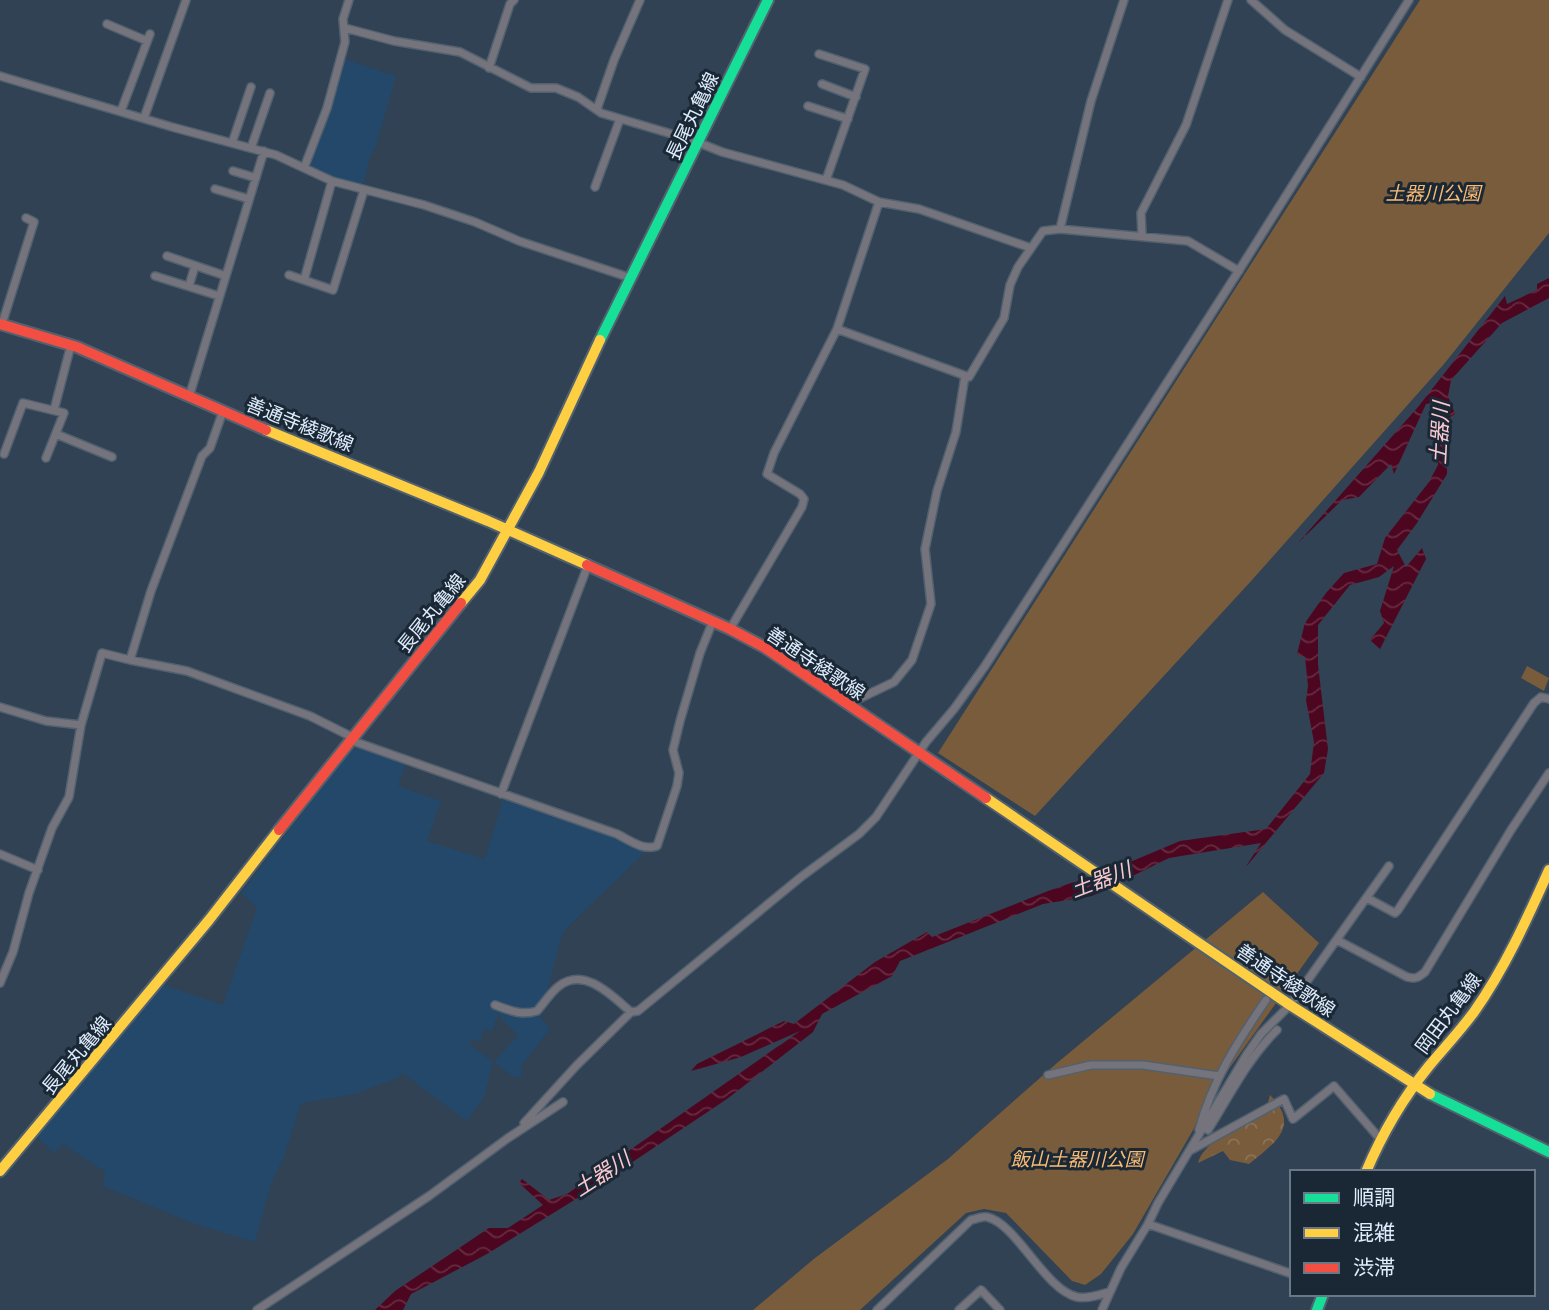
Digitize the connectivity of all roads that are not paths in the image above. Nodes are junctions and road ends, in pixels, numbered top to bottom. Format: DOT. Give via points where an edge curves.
graph roads {
  1 [pos="186,0"];
  2 [pos="349,0"];
  3 [pos="514,0"];
  4 [pos="640,0"];
  5 [pos="768,0"];
  6 [pos="1124,0"];
  7 [pos="1228,0"];
  8 [pos="1251,0"];
  9 [pos="1409,0"];
  10 [pos="107,24"];
  11 [pos="345,27"];
  12 [pos="819,54"];
  13 [pos="489,68"];
  14 [pos="0,76"];
  15 [pos="1361,77"];
  16 [pos="822,83"];
  17 [pos="251,87"];
  18 [pos="270,93"];
  19 [pos="856,97"];
  20 [pos="808,106"];
  21 [pos="597,109"];
  22 [pos="121,111"];
  23 [pos="144,118"];
  24 [pos="620,119"];
  25 [pos="848,119"];
  26 [pos="232,143"];
  27 [pos="699,143"];
  28 [pos="251,148"];
  29 [pos="264,151"];
  30 [pos="304,168"];
  31 [pos="233,171"];
  32 [pos="256,178"];
  33 [pos="826,180"];
  34 [pos="332,181"];
  35 [pos="595,187"];
  36 [pos="215,189"];
  37 [pos="363,190"];
  38 [pos="249,199"];
  39 [pos="879,202"];
  40 [pos="26,218"];
  41 [pos="1060,229"];
  42 [pos="1142,235"];
  43 [pos="1031,248"];
  44 [pos="167,256"];
  45 [pos="195,266"];
  46 [pos="1239,271"];
  47 [pos="289,275"];
  48 [pos="155,276"];
  49 [pos="226,276"];
  50 [pos="631,278"];
  51 [pos="304,280"];
  52 [pos="189,286"];
  53 [pos="219,296"];
  54 [pos="1,324"];
  55 [pos="837,329"];
  56 [pos="71,345"];
  57 [pos="965,376"];
  58 [pos="189,397"];
  59 [pos="54,411"];
  60 [pos="223,411"];
  61 [pos="56,434"];
  62 [pos="4,454"];
  63 [pos="112,457"];
  64 [pos="46,458"];
  65 [pos="509,530"];
  66 [pos="588,565"];
  67 [pos="713,621"];
  68 [pos="730,629"];
  69 [pos="130,660"];
  70 [pos="1549,699"];
  71 [pos="847,704"];
  72 [pos="0,707"];
  73 [pos="81,725"];
  74 [pos="351,738"];
  75 [pos="918,753"];
  76 [pos="1549,773"];
  77 [pos="501,794"];
  78 [pos="0,854"];
  79 [pos="1389,866"];
  80 [pos="38,870"];
  81 [pos="1549,870"];
  82 [pos="1367,898"];
  83 [pos="1337,940"];
  84 [pos="0,983"];
  85 [pos="1266,1000"];
  86 [pos="495,1005"];
  87 [pos="1290,1005"];
  88 [pos="631,1012"];
  89 [pos="1277,1030"];
  90 [pos="1048,1075"];
  91 [pos="1219,1076"];
  92 [pos="1415,1084"];
  93 [pos="563,1102"];
  94 [pos="508,1138"];
  95 [pos="1197,1138"];
  96 [pos="1381,1140"];
  97 [pos="1190,1150"];
  98 [pos="1549,1152"];
  99 [pos="1367,1170"];
  100 [pos="0,1171"];
  101 [pos="1148,1224"];
  102 [pos="1290,1273"];
  103 [pos="1109,1292"];
  104 [pos="1103,1308"];
  105 [pos="257,1310"];
  106 [pos="877,1310"];
  107 [pos="959,1310"];
  108 [pos="1000,1310"];
  109 [pos="1095,1310"];
  1 -- 23 [label="street"];
  2 -- 11 [label="street"];
  3 -- 13 [label="street"];
  4 -- 21 [label="street"];
  5 -- 27 [label="main road, 長尾丸亀線"];
  6 -- 41 [label="street" via="1091,101"];
  7 -- 42 [label="street" via="1186,125 1141,213"];
  8 -- 15 [label="street" via="1284,30"];
  9 -- 15 [label="street"];
  10 -- 22 [label="street" via="148,37"];
  11 -- 13 [label="street" via="460,52"];
  11 -- 30 [label="street" via="334,82"];
  12 -- 19 [label="street" via="865,69"];
  13 -- 21 [label="street" via="531,88 556,88"];
  14 -- 22 [label="street"];
  15 -- 46 [label="street"];
  16 -- 19 [label="street"];
  17 -- 26 [label="street"];
  18 -- 28 [label="street"];
  19 -- 25 [label="street"];
  20 -- 25 [label="street"];
  21 -- 24 [label="street"];
  22 -- 23 [label="street"];
  23 -- 26 [label="street"];
  24 -- 27 [label="street"];
  24 -- 35 [label="street"];
  25 -- 33 [label="street"];
  26 -- 28 [label="street"];
  27 -- 33 [label="street"];
  27 -- 50 [label="main road, 長尾丸亀線"];
  28 -- 29 [label="street"];
  29 -- 30 [label="street"];
  29 -- 32 [label="street"];
  30 -- 34 [label="street"];
  31 -- 32 [label="street"];
  32 -- 38 [label="street"];
  33 -- 39 [label="street"];
  34 -- 37 [label="street"];
  34 -- 51 [label="street"];
  36 -- 38 [label="street"];
  37 -- 50 [label="street" via="424,205"];
  37 -- 51 [label="street" via="333,290"];
  38 -- 49 [label="street"];
  39 -- 43 [label="street" via="919,209"];
  39 -- 55 [label="street"];
  40 -- 54 [label="street" via="34,222"];
  41 -- 42 [label="street"];
  41 -- 43 [label="street" via="1043,231"];
  42 -- 46 [label="street" via="1188,241"];
  43 -- 57 [label="street" via="1010,285 1004,318 969,377"];
  44 -- 45 [label="street"];
  45 -- 49 [label="street"];
  45 -- 52 [label="street"];
  46 -- 75 [label="street" via="985,666"];
  47 -- 51 [label="street"];
  48 -- 52 [label="street"];
  49 -- 53 [label="street"];
  50 -- 65 [label="main road, 長尾丸亀線"];
  52 -- 53 [label="street"];
  53 -- 58 [label="street"];
  54 -- 56 [label="main road, 善通寺綾歌線"];
  55 -- 57 [label="street"];
  55 -- 68 [label="street" via="767,474 800,494 802,507"];
  56 -- 58 [label="main road, 善通寺綾歌線"];
  56 -- 59 [label="street"];
  57 -- 71 [label="street" via="956,432 925,549 931,604 912,660 894,682"];
  58 -- 60 [label="main road, 善通寺綾歌線"];
  59 -- 61 [label="street" via="64,413"];
  59 -- 62 [label="street" via="23,403"];
  60 -- 65 [label="main road, 善通寺綾歌線"];
  60 -- 69 [label="street" via="151,591"];
  61 -- 63 [label="street"];
  61 -- 64 [label="street"];
  65 -- 66 [label="main road, 善通寺綾歌線"];
  65 -- 74 [label="main road, 長尾丸亀線" via="480,580"];
  66 -- 67 [label="main road, 善通寺綾歌線"];
  66 -- 77 [label="street"];
  67 -- 68 [label="main road, 善通寺綾歌線"];
  67 -- 77 [label="street" via="673,750 677,786 657,846 645,848"];
  68 -- 71 [label="main road, 善通寺綾歌線"];
  69 -- 73 [label="street" via="102,653"];
  69 -- 74 [label="street" via="187,671 310,716"];
  70 -- 82 [label="street" via="1541,697 1534,703 1398,910 1389,912"];
  71 -- 75 [label="main road, 善通寺綾歌線"];
  72 -- 73 [label="street" via="46,721"];
  73 -- 80 [label="street" via="69,797 52,828"];
  74 -- 77 [label="street"];
  74 -- 100 [label="main road, 長尾丸亀線" via="217,911"];
  75 -- 87 [label="main road, 善通寺綾歌線"];
  75 -- 88 [label="street" via="876,817 859,834 638,1011"];
  76 -- 83 [label="street" via="1419,977 1407,977"];
  78 -- 80 [label="street"];
  79 -- 82 [label="street"];
  80 -- 84 [label="street"];
  81 -- 92 [label="main road, 岡田丸亀線" via="1493,983"];
  82 -- 83 [label="street"];
  83 -- 87 [label="street"];
  85 -- 91 [label="street"];
  86 -- 88 [label="street" via="532,1013 559,986 580,980 603,987"];
  87 -- 92 [label="main road, 善通寺綾歌線"];
  87 -- 95 [label="street" via="1247,1054"];
  88 -- 94 [label="street"];
  89 -- 95 [label="street" via="1262,1044 1208,1130"];
  90 -- 91 [label="street" via="1091,1065 1143,1065"];
  91 -- 95 [label="street"];
  92 -- 96 [label="main road, 岡田丸亀線"];
  92 -- 98 [label="main road, 善通寺綾歌線"];
  93 -- 94 [label="street"];
  94 -- 105 [label="street"];
  95 -- 97 [label="street"];
  96 -- 97 [label="street" via="1334,1086 1293,1119 1284,1099"];
  96 -- 99 [label="main road, 岡田丸亀線"];
  97 -- 101 [label="street"];
  101 -- 102 [label="street"];
  101 -- 103 [label="street"];
  103 -- 104 [label="street"];
  103 -- 106 [label="street" via="1076,1297 1059,1288 1002,1224 986,1216 971,1220"];
  104 -- 109 [label="street"];
  107 -- 108 [label="street" via="981,1290"];
}
